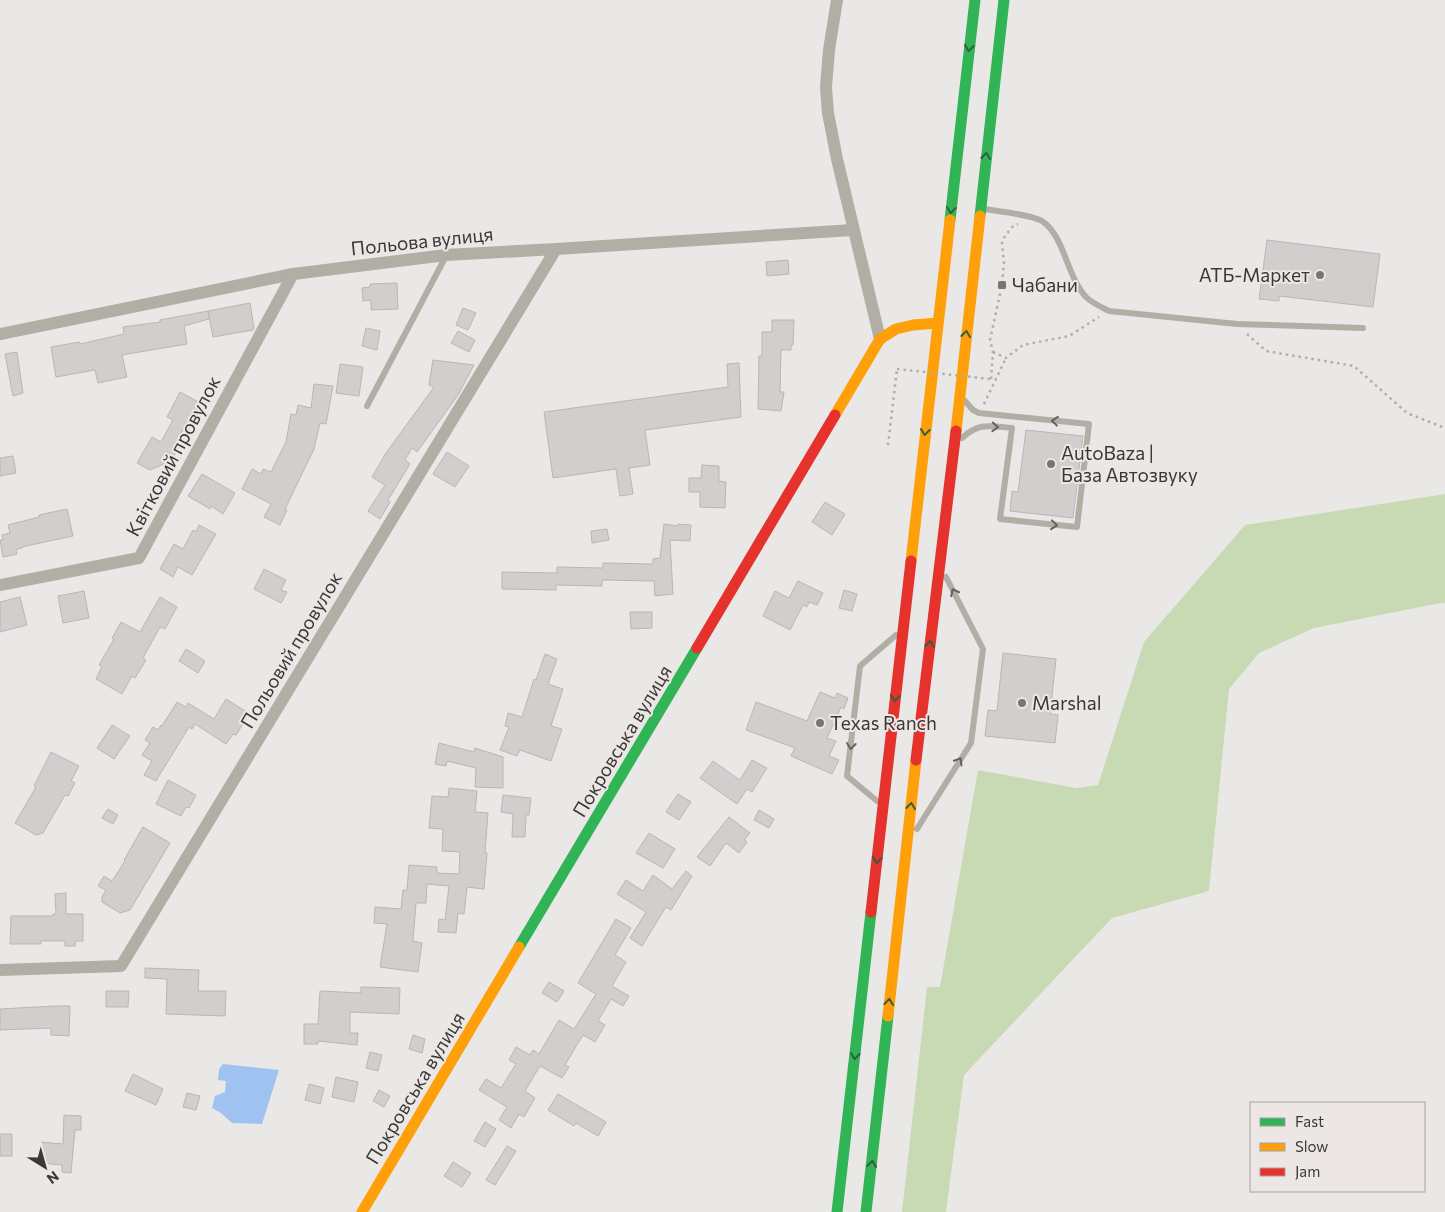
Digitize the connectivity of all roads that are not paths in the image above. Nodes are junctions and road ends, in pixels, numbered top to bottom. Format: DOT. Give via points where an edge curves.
graph roads {
  1 [pos="837,0"];
  2 [pos="975,0"];
  3 [pos="1004,0"];
  4 [pos="980,208"];
  5 [pos="854,230"];
  6 [pos="556,249"];
  7 [pos="446,255"];
  8 [pos="293,274"];
  9 [pos="938,323"];
  10 [pos="1363,328"];
  11 [pos="0,334"];
  12 [pos="880,339"];
  13 [pos="959,392"];
  14 [pos="367,406"];
  15 [pos="954,447"];
  16 [pos="940,564"];
  17 [pos="0,585"];
  18 [pos="903,629"];
  19 [pos="883,805"];
  20 [pos="906,847"];
  21 [pos="0,970"];
  22 [pos="362,1212"];
  23 [pos="837,1212"];
  24 [pos="866,1212"];
  1 -- 5 [label="street" via="826,95"];
  2 -- 9 [label="main road, one-way"];
  4 -- 3 [label="main road, one-way"];
  4 -- 10 [label="lane" via="1041,220 1049,226 1076,284 1086,297 1109,311 1237,324"];
  13 -- 4 [label="main road, one-way"];
  5 -- 6 [label="street, Польова вулиця"];
  5 -- 12 [label="street"];
  6 -- 7 [label="street, Польова вулиця"];
  6 -- 21 [label="street, Польовий провулок" via="122,966"];
  7 -- 8 [label="street, Польова вулиця"];
  7 -- 14 [label="lane"];
  8 -- 11 [label="street, Польова вулиця"];
  8 -- 17 [label="street, Квітковий провулок" via="139,558"];
  9 -- 12 [label="main road" via="896,329"];
  9 -- 18 [label="main road, one-way"];
  12 -- 22 [label="main road, Покровська вулиця"];
  13 -- 15 [label="main road"];
  15 -- 13 [label="lane, one-way" via="981,426 1012,428 1000,519 1078,527 1090,424 979,413 966,403"];
  15 -- 16 [label="main road"];
  20 -- 16 [label="main road, one-way"];
  20 -- 16 [label="lane, one-way" via="971,743 983,649"];
  18 -- 19 [label="main road, one-way"];
  18 -- 19 [label="lane, one-way" via="860,666 847,776"];
  19 -- 23 [label="main road, one-way"];
  24 -- 20 [label="main road, one-way"];
}
